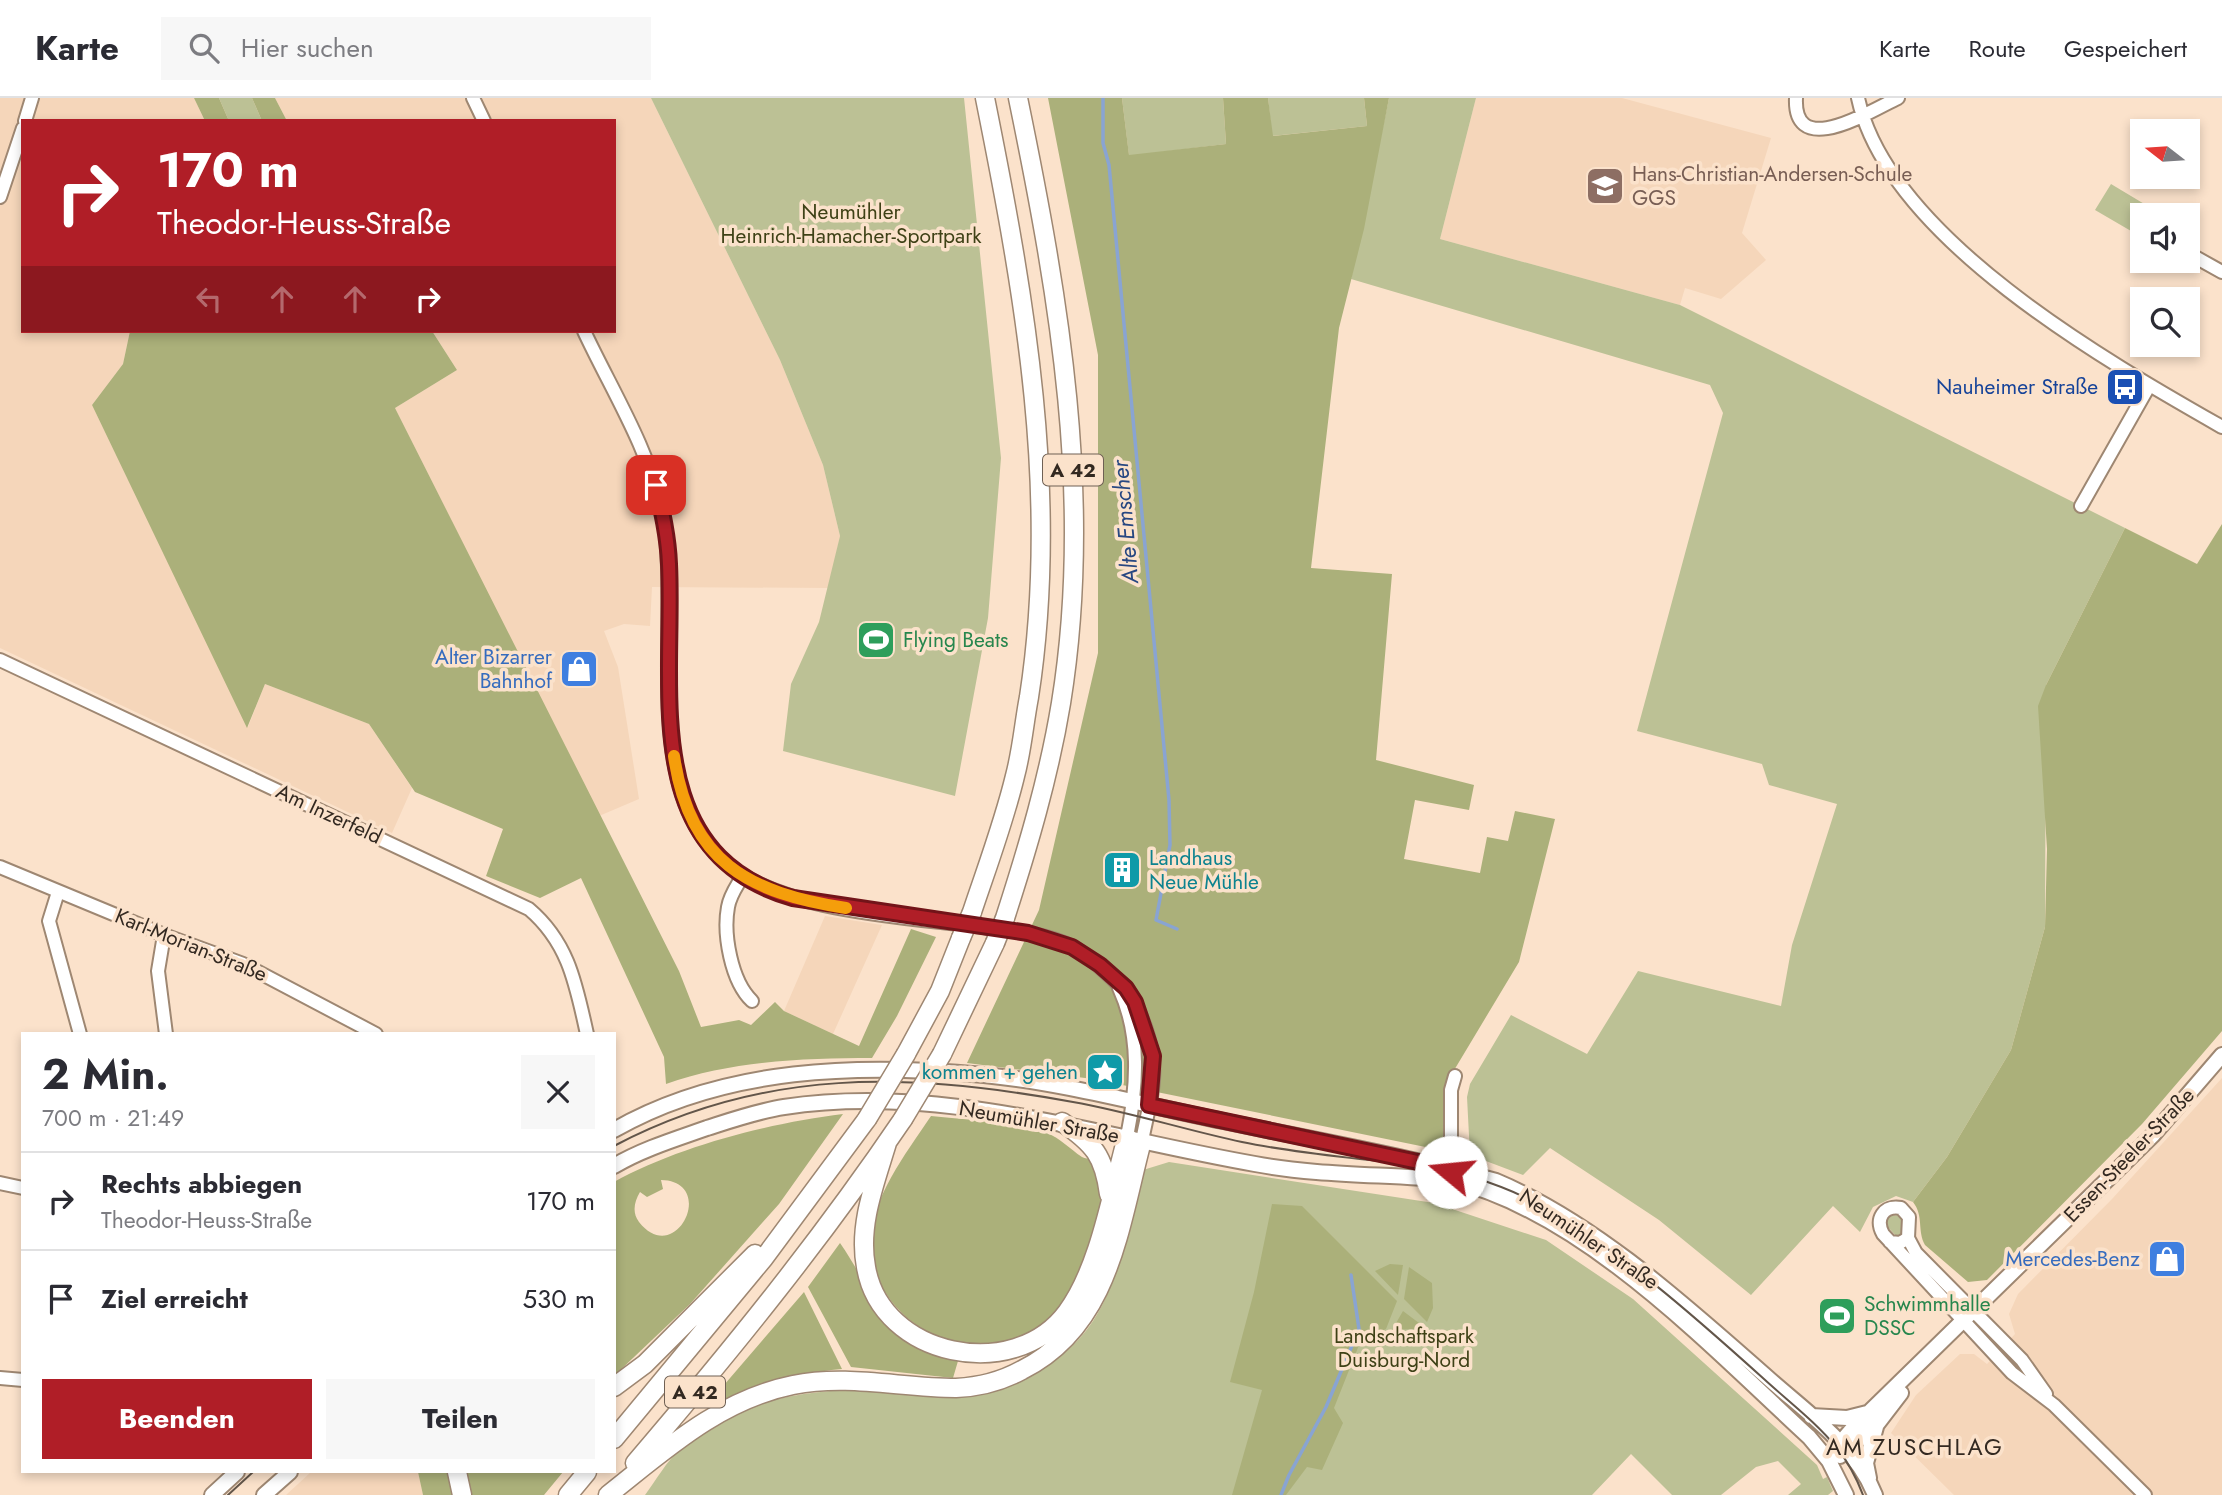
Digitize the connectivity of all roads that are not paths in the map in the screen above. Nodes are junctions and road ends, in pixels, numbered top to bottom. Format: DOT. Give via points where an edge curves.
graph roads {
  1 [pos="32,98"];
  2 [pos="473,98"];
  3 [pos="985,98"];
  4 [pos="1018,98"];
  5 [pos="1796,98"];
  6 [pos="1858,98"];
  7 [pos="1898,98"];
  8 [pos="1861,115"];
  9 [pos="26,119"];
  10 [pos="483,119"];
  11 [pos="21,134"];
  12 [pos="0,197"];
  13 [pos="2200,260"];
  14 [pos="2222,272"];
  15 [pos="585,333"];
  16 [pos="2150,386"];
  17 [pos="2222,427"];
  18 [pos="2081,506"];
  19 [pos="0,660"];
  20 [pos="0,867"];
  21 [pos="742,877"];
  22 [pos="58,892"];
  23 [pos="164,935"];
  24 [pos="1115,982"];
  25 [pos="752,1001"];
  26 [pos="79,1032"];
  27 [pos="166,1032"];
  28 [pos="372,1032"];
  29 [pos="586,1032"];
  30 [pos="2222,1055"];
  31 [pos="1455,1076"];
  32 [pos="1134,1101"];
  33 [pos="1149,1105"];
  34 [pos="1062,1122"];
  35 [pos="617,1125"];
  36 [pos="1135,1139"];
  37 [pos="887,1143"];
  38 [pos="616,1165"];
  39 [pos="1451,1175"];
  40 [pos="0,1183"];
  41 [pos="21,1188"];
  42 [pos="1109,1201"];
  43 [pos="1908,1238"];
  44 [pos="1890,1242"];
  45 [pos="762,1253"];
  46 [pos="1975,1311"];
  47 [pos="1964,1323"];
  48 [pos="0,1378"];
  49 [pos="21,1380"];
  50 [pos="616,1386"];
  51 [pos="2054,1405"];
  52 [pos="1811,1416"];
  53 [pos="1875,1417"];
  54 [pos="616,1436"];
  55 [pos="1843,1447"];
  56 [pos="1829,1461"];
  57 [pos="236,1473"];
  58 [pos="289,1473"];
  59 [pos="457,1473"];
  60 [pos="586,1473"];
  61 [pos="1869,1480"];
  62 [pos="212,1495"];
  63 [pos="264,1495"];
  64 [pos="462,1495"];
  65 [pos="568,1495"];
  66 [pos="608,1495"];
  67 [pos="1846,1495"];
  68 [pos="1875,1495"];
  69 [pos="2146,1495"];
  1 -- 9 [label="street"];
  2 -- 10 [label="street"];
  3 -- 45 [label="highway, A 42, bridge" via="1031,354 1040,452 1043,548 1034,665 1016,775 972,912 940,990 906,1054 867,1119"];
  4 -- 37 [label="highway, A 42, bridge" via="1064,353 1072,447 1074,549 1066,667 1056,733 1005,918 942,1054"];
  5 -- 8 [label="street" via="1800,120 1817,130"];
  6 -- 8 [label="street"];
  7 -- 8 [label="street"];
  8 -- 16 [label="street" via="1889,169 1968,256 2046,320"];
  11 -- 12 [label="street"];
  13 -- 14 [label="street"];
  15 -- 21 [label="street" via="640,445 662,510 669,564 668,719 676,771 689,810 708,845"];
  16 -- 17 [label="street"];
  16 -- 18 [label="street"];
  19 -- 29 [label="street, Am Inzerfeld" via="529,909 554,932"];
  20 -- 22 [label="street, Karl-Morian-Straße"];
  21 -- 24 [label="street" via="773,892 815,903 1054,940 1086,955"];
  21 -- 25 [label="street" via="731,897 727,930 741,985"];
  22 -- 23 [label="street, Karl-Morian-Straße"];
  22 -- 26 [label="street" via="50,921"];
  23 -- 27 [label="street" via="158,971"];
  23 -- 28 [label="street, Karl-Morian-Straße" via="243,964"];
  24 -- 32 [label="street" via="1125,1002 1136,1050"];
  24 -- 33 [label="street" via="1126,988 1135,1002 1153,1056"];
  30 -- 46 [label="main road, Essen-Steeler-Straße" via="2153,1135"];
  31 -- 39 [label="street"];
  32 -- 33 [label="main road, Neumühler Straße"];
  32 -- 35 [label="main road, Neumühler Straße" via="985,1075 830,1071 711,1088"];
  32 -- 36 [label="street"];
  33 -- 36 [label="street"];
  33 -- 39 [label="main road, Neumühler Straße"];
  34 -- 36 [label="main road, Neumühler Straße"];
  34 -- 38 [label="main road, Neumühler Straße" via="970,1107 836,1101 782,1107 676,1139"];
  34 -- 42 [label="highway" via="1099,1154"];
  36 -- 39 [label="main road, Neumühler Straße" via="1257,1165"];
  36 -- 42 [label="highway"];
  36 -- 66 [label="highway" via="1101,1286 1085,1318 1044,1359 982,1385 956,1388 824,1381 768,1392 701,1422"];
  37 -- 42 [label="highway" via="867,1212 866,1269 878,1299 895,1321 938,1348 994,1353 1045,1333 1066,1314 1082,1286"];
  37 -- 66 [label="highway, A 42" via="806,1255"];
  39 -- 52 [label="main road, Neumühler Straße" via="1518,1191 1596,1240 1726,1341"];
  39 -- 56 [label="main road, Neumühler Straße" via="1513,1201 1590,1248 1656,1299 1809,1437"];
  40 -- 41 [label="street"];
  43 -- 44 [label="street"];
  43 -- 44 [label="street" via="1909,1217 1901,1208 1890,1208 1882,1213 1879,1224"];
  43 -- 46 [label="street" via="1916,1253"];
  44 -- 47 [label="street"];
  45 -- 50 [label="highway" via="645,1364"];
  45 -- 54 [label="highway, A 42"];
  46 -- 47 [label="main road, Essen-Steeler-Straße"];
  46 -- 51 [label="street" via="2022,1360"];
  47 -- 51 [label="street" via="2012,1373"];
  47 -- 53 [label="main road, Essen-Steeler-Straße"];
  48 -- 49 [label="street"];
  51 -- 69 [label="street"];
  52 -- 53 [label="main road"];
  52 -- 55 [label="main road, Neumühler Straße"];
  53 -- 55 [label="main road, Essen-Steeler-Straße"];
  53 -- 61 [label="main road" via="1866,1463"];
  55 -- 56 [label="main road, Essen-Steeler-Straße"];
  55 -- 61 [label="main road, Neumühler Straße"];
  56 -- 67 [label="main road, Neumühler Straße"];
  57 -- 62 [label="main road"];
  58 -- 63 [label="main road"];
  59 -- 64 [label="highway"];
  60 -- 65 [label="highway"];
  61 -- 68 [label="main road, Neumühler Straße"];
}
